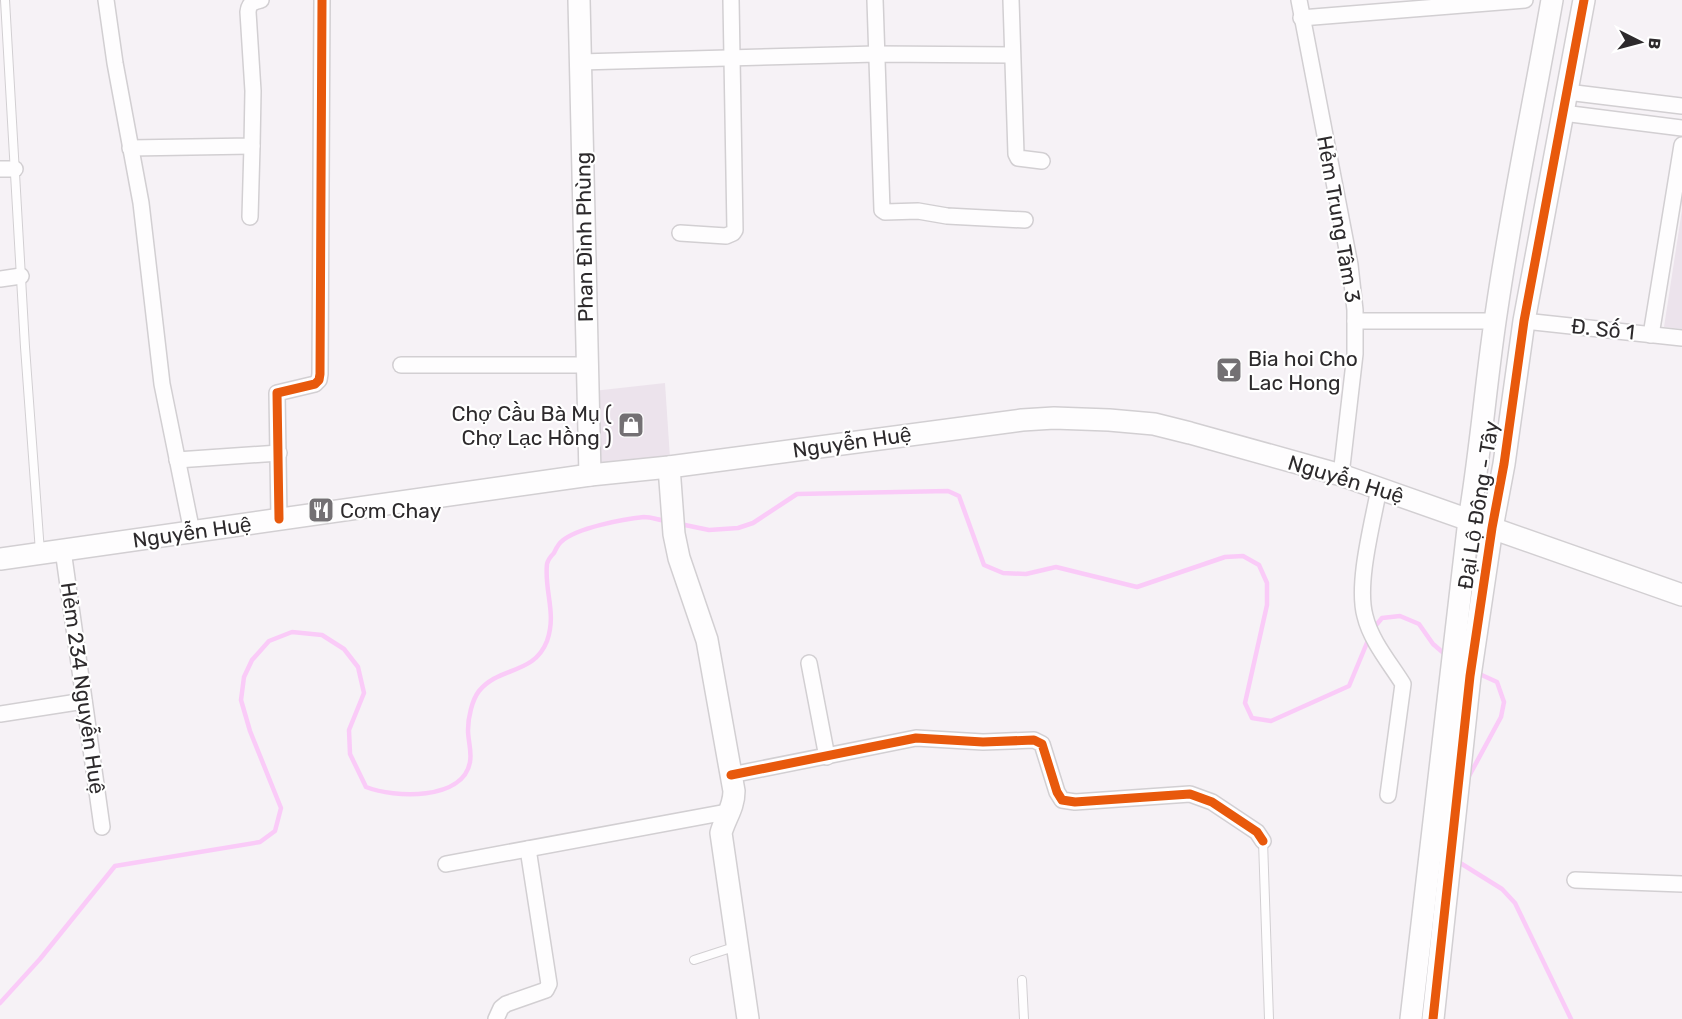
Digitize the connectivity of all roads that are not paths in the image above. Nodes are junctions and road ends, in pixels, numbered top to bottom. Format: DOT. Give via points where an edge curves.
graph roads {
  1 [pos="5,0"];
  2 [pos="106,0"];
  3 [pos="322,0"];
  4 [pos="579,0"];
  5 [pos="731,0"];
  6 [pos="875,0"];
  7 [pos="1011,0"];
  8 [pos="1299,0"];
  9 [pos="1525,0"];
  10 [pos="1552,0"];
  11 [pos="1584,0"];
  12 [pos="250,2"];
  13 [pos="1301,18"];
  14 [pos="876,54"];
  15 [pos="1012,55"];
  16 [pos="732,59"];
  17 [pos="580,62"];
  18 [pos="1566,92"];
  19 [pos="1682,106"];
  20 [pos="1563,113"];
  21 [pos="1682,128"];
  22 [pos="1682,145"];
  23 [pos="252,146"];
  24 [pos="130,148"];
  25 [pos="1042,160"];
  26 [pos="7,169"];
  27 [pos="250,217"];
  28 [pos="1025,220"];
  29 [pos="680,232"];
  30 [pos="21,276"];
  31 [pos="0,279"];
  32 [pos="1355,321"];
  33 [pos="1495,321"];
  34 [pos="1524,321"];
  35 [pos="1652,335"];
  36 [pos="1682,338"];
  37 [pos="401,365"];
  38 [pos="586,365"];
  39 [pos="279,453"];
  40 [pos="177,460"];
  41 [pos="669,467"];
  42 [pos="590,475"];
  43 [pos="1341,475"];
  44 [pos="1379,488"];
  45 [pos="279,519"];
  46 [pos="1469,520"];
  47 [pos="1492,528"];
  48 [pos="192,532"];
  49 [pos="63,550"];
  50 [pos="40,553"];
  51 [pos="0,559"];
  52 [pos="1682,595"];
  53 [pos="809,663"];
  54 [pos="84,701"];
  55 [pos="0,714"];
  56 [pos="827,757"];
  57 [pos="731,775"];
  58 [pos="1388,795"];
  59 [pos="732,811"];
  60 [pos="102,827"];
  61 [pos="1263,841"];
  62 [pos="528,849"];
  63 [pos="446,864"];
  64 [pos="1575,880"];
  65 [pos="1682,884"];
  66 [pos="738,946"];
  67 [pos="694,960"];
  68 [pos="1022,980"];
  69 [pos="496,1019"];
  70 [pos="748,1019"];
  71 [pos="1024,1019"];
  72 [pos="1269,1019"];
  73 [pos="1411,1019"];
  74 [pos="1433,1019"];
  1 -- 26 [label="lane"];
  2 -- 24 [label="street"];
  3 -- 39 [label="street" via="320,374 315,384 277,393"];
  4 -- 17 [label="street, Phan Đình Phùng"];
  5 -- 16 [label="street"];
  6 -- 14 [label="street"];
  7 -- 15 [label="street"];
  8 -- 13 [label="street, Hẻm Trung Tâm 3"];
  9 -- 13 [label="street"];
  10 -- 33 [label="street, Đại Lộ Đông - Tây"];
  11 -- 18 [label="street, Đại Lộ Đông - Tây"];
  12 -- 23 [label="street"];
  13 -- 32 [label="street, Hẻm Trung Tâm 3" via="1350,265"];
  14 -- 15 [label="street"];
  14 -- 16 [label="street"];
  14 -- 28 [label="street" via="882,210"];
  15 -- 25 [label="street" via="1016,154 1018,158"];
  16 -- 17 [label="street"];
  16 -- 29 [label="street" via="735,230 726,236"];
  17 -- 38 [label="street, Phan Đình Phùng"];
  18 -- 19 [label="street"];
  18 -- 20 [label="street, Đại Lộ Đông - Tây"];
  20 -- 21 [label="street"];
  20 -- 34 [label="street, Đại Lộ Đông - Tây"];
  22 -- 35 [label="street"];
  23 -- 24 [label="street"];
  23 -- 27 [label="street"];
  24 -- 40 [label="street" via="146,241 162,384"];
  26 -- 30 [label="lane"];
  30 -- 31 [label="street"];
  30 -- 50 [label="lane"];
  32 -- 33 [label="street"];
  32 -- 43 [label="street, Hẻm Trung Tâm 3"];
  33 -- 46 [label="street, Đại Lộ Đông - Tây"];
  34 -- 35 [label="street, Đ. Số 1"];
  34 -- 47 [label="street, Đại Lộ Đông - Tây"];
  35 -- 36 [label="street, Đ. Số 1"];
  37 -- 38 [label="street"];
  38 -- 42 [label="street, Phan Đình Phùng"];
  39 -- 40 [label="street"];
  39 -- 45 [label="street"];
  40 -- 48 [label="street"];
  41 -- 42 [label="street, Nguyễn Huệ"];
  41 -- 43 [label="street, Nguyễn Huệ" via="1054,418 1154,424"];
  41 -- 57 [label="street" via="674,534 707,640"];
  42 -- 45 [label="street, Nguyễn Huệ"];
  43 -- 44 [label="street, Nguyễn Huệ"];
  44 -- 46 [label="street, Nguyễn Huệ"];
  44 -- 58 [label="street" via="1365,571 1365,615 1373,636 1403,684"];
  45 -- 48 [label="street, Nguyễn Huệ"];
  46 -- 47 [label="street, Nguyễn Huệ"];
  46 -- 73 [label="street, Đại Lộ Đông - Tây"];
  47 -- 52 [label="street, Nguyễn Huệ"];
  47 -- 74 [label="street, Đại Lộ Đông - Tây" via="1471,668"];
  48 -- 49 [label="street, Nguyễn Huệ"];
  49 -- 50 [label="street, Nguyễn Huệ"];
  49 -- 54 [label="street, Hẻm 234 Nguyễn Huệ"];
  50 -- 51 [label="street, Nguyễn Huệ"];
  53 -- 56 [label="street"];
  54 -- 55 [label="street"];
  54 -- 60 [label="street, Hẻm 234 Nguyễn Huệ"];
  56 -- 57 [label="street"];
  56 -- 61 [label="street" via="916,738 1039,741 1062,800 1201,796 1257,832"];
  57 -- 59 [label="street"];
  59 -- 62 [label="street"];
  59 -- 66 [label="street" via="721,833"];
  61 -- 72 [label="lane"];
  62 -- 63 [label="street"];
  62 -- 69 [label="street" via="549,984 546,990 506,1004"];
  64 -- 65 [label="street"];
  66 -- 67 [label="lane"];
  66 -- 70 [label="street"];
  68 -- 71 [label="lane"];
}
